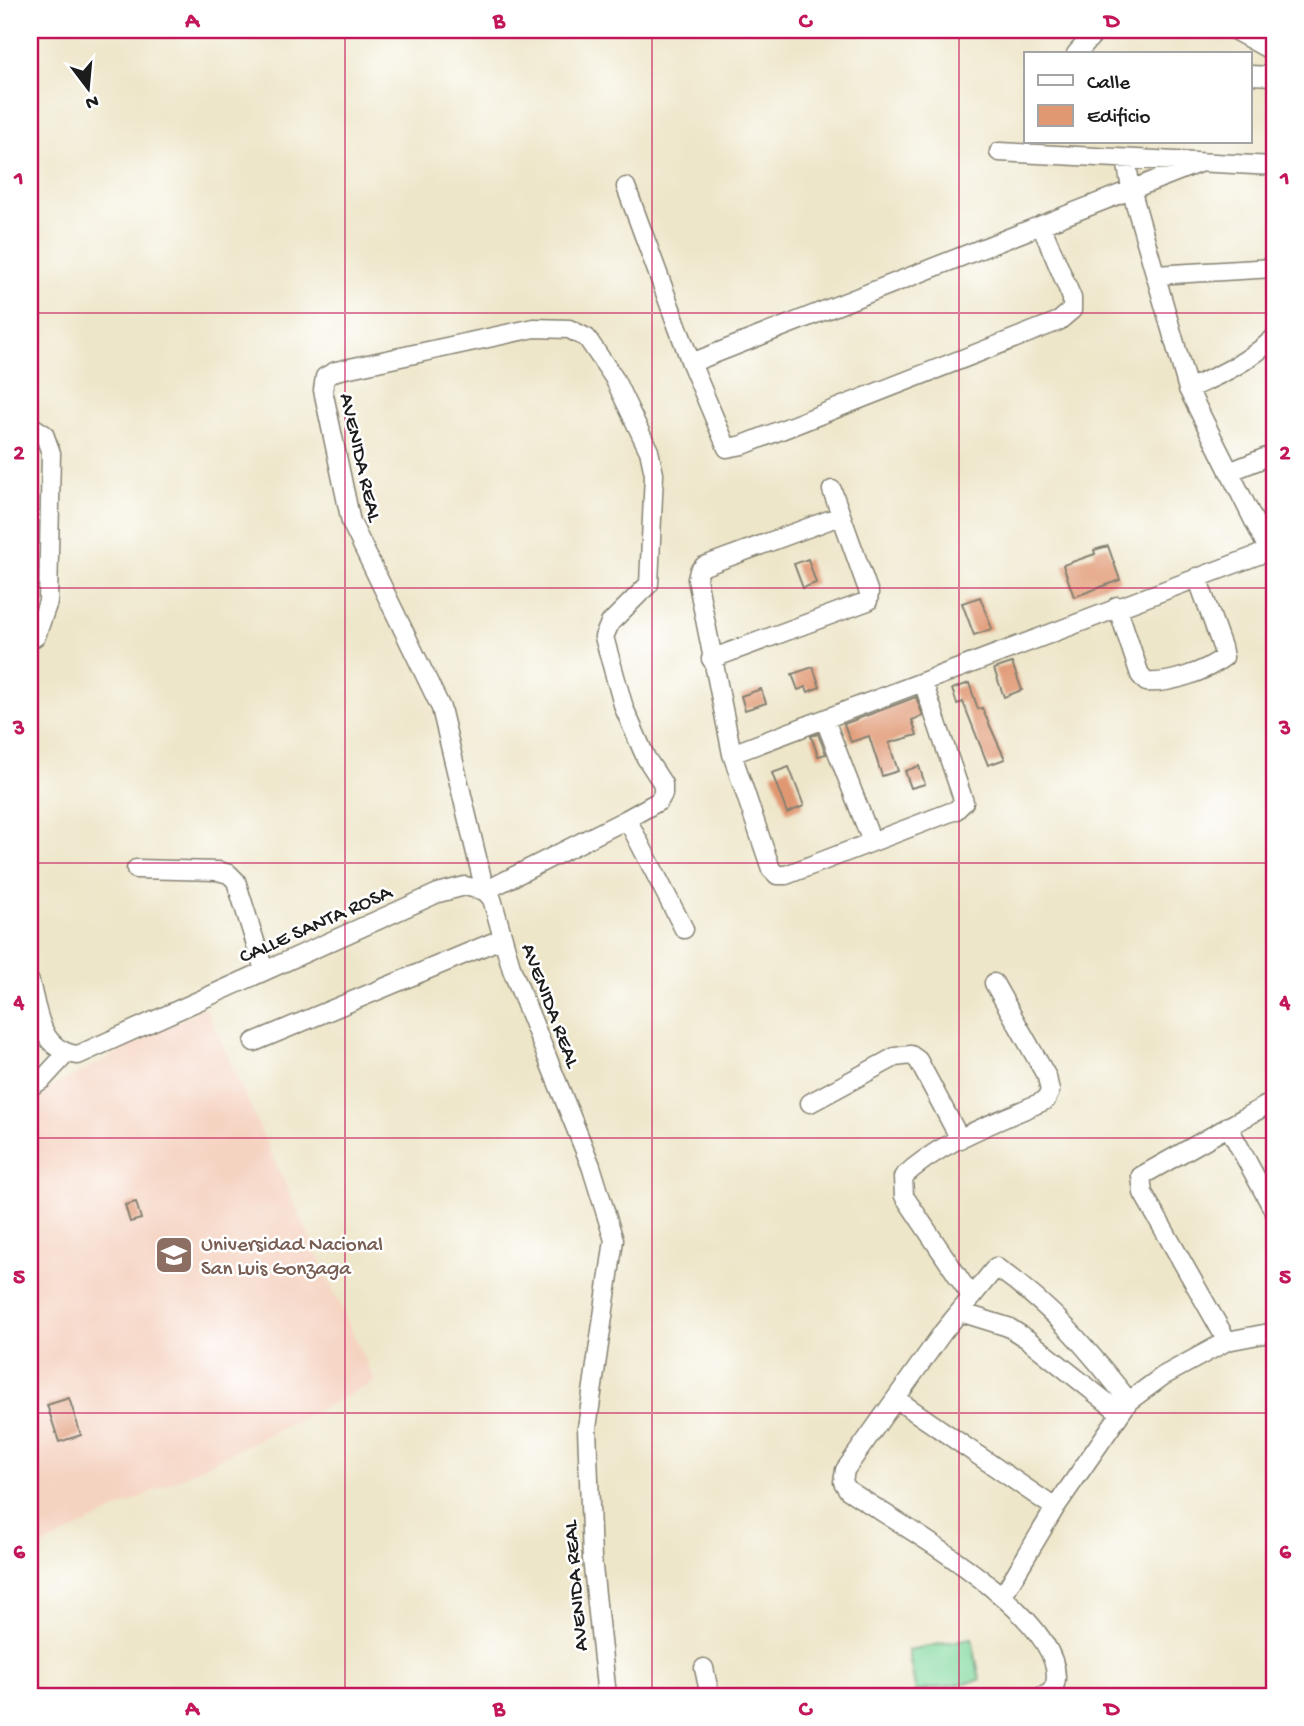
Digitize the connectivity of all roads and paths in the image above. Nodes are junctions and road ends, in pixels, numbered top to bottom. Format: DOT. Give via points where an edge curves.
graph roads {
  1 [pos="1097,30"];
  2 [pos="1234,30"];
  3 [pos="1078,52"];
  4 [pos="1274,52"];
  5 [pos="1252,75"];
  6 [pos="1274,76"];
  7 [pos="1035,148"];
  8 [pos="999,152"];
  9 [pos="1126,159"];
  10 [pos="1199,163"];
  11 [pos="1274,166"];
  12 [pos="626,187"];
  13 [pos="1131,189"];
  14 [pos="1041,225"];
  15 [pos="1274,268"];
  16 [pos="1155,275"];
  17 [pos="1274,338"];
  18 [pos="691,363"];
  19 [pos="348,368"];
  20 [pos="1188,389"];
  21 [pos="30,425"];
  22 [pos="1274,454"];
  23 [pos="1229,472"];
  24 [pos="832,490"];
  25 [pos="840,516"];
  26 [pos="1272,550"];
  27 [pos="1197,577"];
  28 [pos="1117,606"];
  29 [pos="30,640"];
  30 [pos="711,659"];
  31 [pos="923,682"];
  32 [pos="825,720"];
  33 [pos="732,754"];
  34 [pos="627,819"];
  35 [pos="872,842"];
  36 [pos="136,869"];
  37 [pos="485,891"];
  38 [pos="684,929"];
  39 [pos="501,939"];
  40 [pos="264,970"];
  41 [pos="30,982"];
  42 [pos="994,983"];
  43 [pos="254,1042"];
  44 [pos="66,1054"];
  45 [pos="30,1087"];
  46 [pos="1274,1101"];
  47 [pos="810,1103"];
  48 [pos="1228,1126"];
  49 [pos="960,1139"];
  50 [pos="1274,1211"];
  51 [pos="971,1296"];
  52 [pos="960,1312"];
  53 [pos="1274,1332"];
  54 [pos="1227,1341"];
  55 [pos="896,1399"];
  56 [pos="1124,1406"];
  57 [pos="1055,1508"];
  58 [pos="1003,1595"];
  59 [pos="704,1668"];
  60 [pos="607,1696"];
  61 [pos="710,1696"];
  62 [pos="1042,1696"];
  1 -- 3 [label="street"];
  2 -- 4 [label="street"];
  5 -- 6 [label="street"];
  7 -- 8 [label="street"];
  7 -- 9 [label="street"];
  9 -- 10 [label="street"];
  9 -- 13 [label="street"];
  10 -- 11 [label="street"];
  10 -- 13 [label="street"];
  12 -- 18 [label="street"];
  13 -- 14 [label="street"];
  13 -- 16 [label="street"];
  14 -- 18 [label="street"];
  14 -- 18 [label="street" via="1072,298 1072,310 1059,321 727,448"];
  15 -- 16 [label="street"];
  16 -- 20 [label="street"];
  17 -- 20 [label="street" via="1227,372"];
  19 -- 34 [label="street, CALLE SANTA ROSA" via="534,328 569,329 587,338 614,378 649,451 654,474 649,584 610,622 604,637 624,708 663,784 659,801"];
  19 -- 37 [label="street, AVENIDA REAL" via="325,377 323,390 351,522 441,708"];
  20 -- 23 [label="street"];
  21 -- 29 [label="street" via="44,434 51,453 48,602 36,636"];
  22 -- 23 [label="street"];
  23 -- 26 [label="street"];
  24 -- 25 [label="street"];
  25 -- 30 [label="street" via="699,570"];
  25 -- 30 [label="street" via="868,601"];
  26 -- 27 [label="street"];
  27 -- 28 [label="street"];
  27 -- 28 [label="street" via="1224,657 1204,668 1160,683 1146,682"];
  28 -- 31 [label="street"];
  30 -- 33 [label="street"];
  31 -- 32 [label="street"];
  31 -- 35 [label="street" via="964,802 956,810"];
  32 -- 33 [label="street"];
  32 -- 35 [label="street"];
  33 -- 35 [label="street" via="771,869 777,875"];
  34 -- 37 [label="street, CALLE SANTA ROSA"];
  34 -- 38 [label="street"];
  36 -- 40 [label="street" via="229,874 236,881"];
  37 -- 39 [label="street, AVENIDA REAL" via="492,900"];
  37 -- 40 [label="street, CALLE SANTA ROSA" via="465,886 438,893"];
  39 -- 43 [label="street"];
  39 -- 60 [label="street, AVENIDA REAL" via="591,1166 614,1240 587,1428 592,1558"];
  40 -- 44 [label="street, CALLE SANTA ROSA" via="78,1055"];
  41 -- 44 [label="street" via="45,1037"];
  42 -- 49 [label="street" via="1047,1077 1050,1091 1046,1100"];
  44 -- 45 [label="street"];
  46 -- 48 [label="street"];
  47 -- 49 [label="street" via="895,1057 911,1055 918,1060"];
  48 -- 50 [label="street"];
  48 -- 54 [label="street" via="1141,1176 1143,1193"];
  49 -- 51 [label="street" via="903,1177 904,1196"];
  51 -- 52 [label="street"];
  51 -- 56 [label="street" via="996,1267 1036,1295 1070,1328"];
  52 -- 55 [label="street"];
  52 -- 56 [label="street" via="1007,1327"];
  53 -- 54 [label="street"];
  54 -- 56 [label="street" via="1163,1376"];
  55 -- 57 [label="street"];
  55 -- 58 [label="street" via="845,1469 843,1482 848,1490"];
  56 -- 57 [label="street"];
  57 -- 58 [label="street"];
  58 -- 62 [label="street" via="1032,1623 1054,1659 1055,1686"];
  59 -- 61 [label="street"];
}
